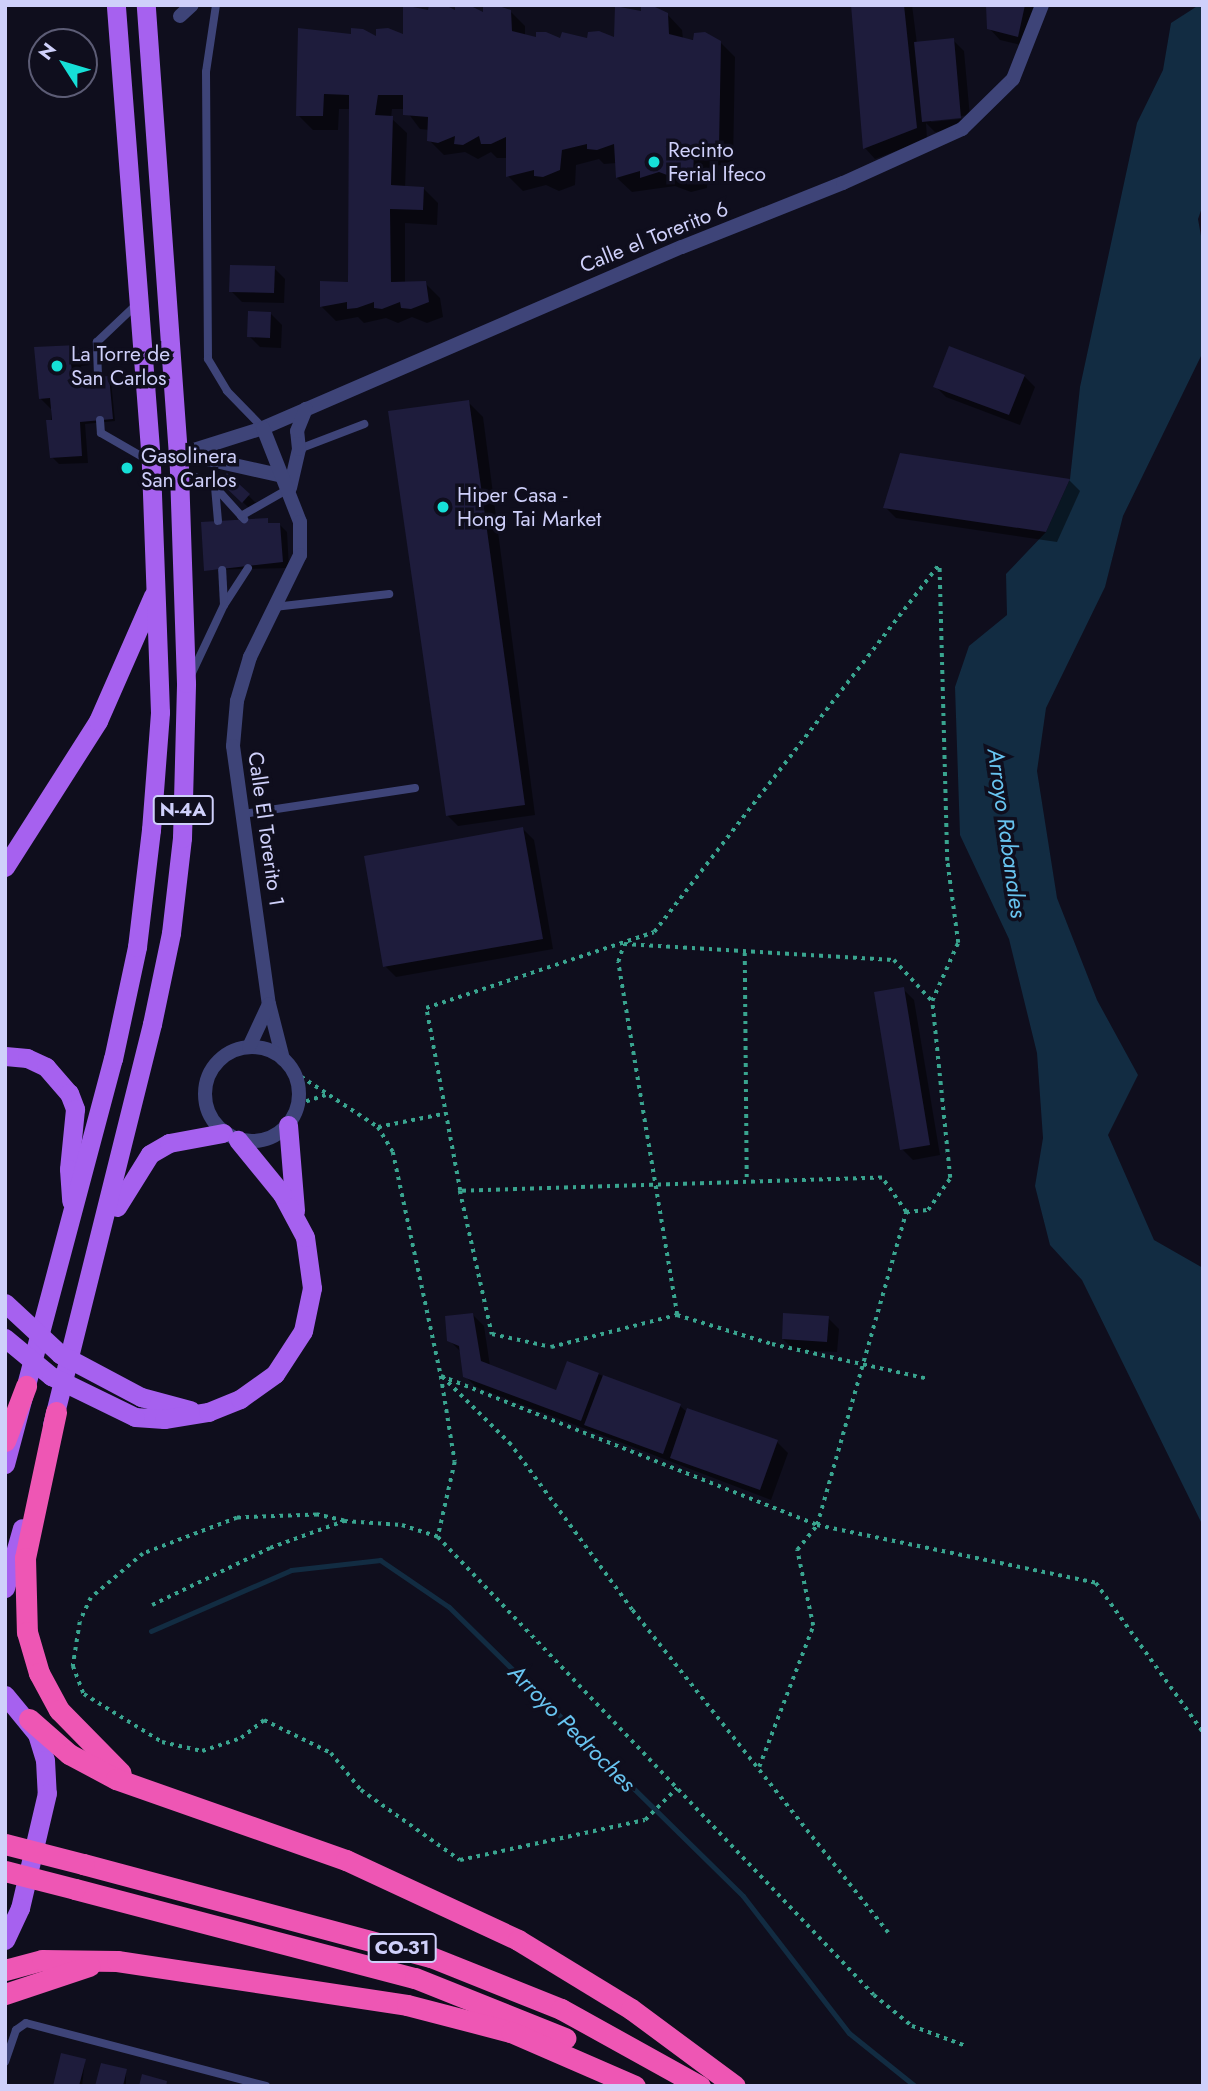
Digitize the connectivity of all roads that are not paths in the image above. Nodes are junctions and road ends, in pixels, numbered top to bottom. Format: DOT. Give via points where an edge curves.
graph roads {
  1 [pos="116,5"];
  2 [pos="192,5"];
  3 [pos="216,5"];
  4 [pos="1041,5"];
  5 [pos="147,7"];
  6 [pos="180,16"];
  7 [pos="139,302"];
  8 [pos="98,376"];
  9 [pos="306,409"];
  10 [pos="100,420"];
  11 [pos="363,424"];
  12 [pos="263,428"];
  13 [pos="299,449"];
  14 [pos="182,460"];
  15 [pos="151,462"];
  16 [pos="286,482"];
  17 [pos="215,487"];
  18 [pos="218,521"];
  19 [pos="248,568"];
  20 [pos="222,570"];
  21 [pos="156,588"];
  22 [pos="388,594"];
  23 [pos="224,605"];
  24 [pos="271,608"];
  25 [pos="186,684"];
  26 [pos="415,788"];
  27 [pos="243,814"];
  28 [pos="5,867"];
  29 [pos="270,1004"];
  30 [pos="249,1047"];
  31 [pos="5,1056"];
  32 [pos="283,1059"];
  33 [pos="288,1125"];
  34 [pos="230,1136"];
  35 [pos="296,1215"];
  36 [pos="72,1219"];
  37 [pos="102,1236"];
  38 [pos="5,1303"];
  39 [pos="5,1338"];
  40 [pos="26,1386"];
  41 [pos="56,1412"];
  42 [pos="208,1412"];
  43 [pos="5,1441"];
  44 [pos="5,1464"];
  45 [pos="5,1588"];
  46 [pos="5,1695"];
  47 [pos="29,1719"];
  48 [pos="139,1788"];
  49 [pos="5,1844"];
  50 [pos="5,1871"];
  51 [pos="5,1940"];
  52 [pos="117,1961"];
  53 [pos="5,1970"];
  54 [pos="5,1994"];
  55 [pos="5,2062"];
  56 [pos="266,2086"];
  57 [pos="635,2086"];
  58 [pos="653,2086"];
  59 [pos="700,2086"];
  60 [pos="735,2086"];
  1 -- 7 [label="main road, N-4A"];
  2 -- 6 [label="street"];
  3 -- 12 [label="lane" via="206,72 208,359 227,391"];
  4 -- 9 [label="street, Calle el Torerito 6" via="1013,79 962,129"];
  5 -- 14 [label="main road, N-4A"];
  7 -- 8 [label="lane" via="97,342"];
  7 -- 15 [label="main road, N-4A"];
  9 -- 12 [label="street, Calle el Torerito 6"];
  9 -- 13 [label="street" via="297,431"];
  10 -- 15 [label="lane" via="101,433"];
  11 -- 13 [label="lane"];
  12 -- 14 [label="street, Calle el Torerito 6"];
  12 -- 16 [label="street, Calle El Torerito 1"];
  13 -- 16 [label="street"];
  14 -- 16 [label="street"];
  14 -- 17 [label="lane"];
  14 -- 25 [label="main road, N-4A"];
  15 -- 21 [label="main road, N-4A"];
  16 -- 17 [label="lane" via="243,518"];
  16 -- 24 [label="street, Calle El Torerito 1" via="300,522 300,555"];
  17 -- 18 [label="lane"];
  19 -- 23 [label="lane"];
  20 -- 23 [label="lane"];
  21 -- 28 [label="main road" via="98,721"];
  21 -- 36 [label="main road, N-4A" via="160,712 138,934"];
  22 -- 24 [label="lane"];
  23 -- 25 [label="lane"];
  24 -- 27 [label="street, Calle El Torerito 1" via="237,701 233,746"];
  25 -- 37 [label="main road, N-4A" via="182,838 170,933"];
  26 -- 27 [label="lane"];
  27 -- 29 [label="street, Calle El Torerito 1"];
  29 -- 30 [label="street"];
  29 -- 32 [label="street, Calle El Torerito 1"];
  30 -- 32 [label="street"];
  30 -- 34 [label="street" via="222,1057 206,1080 206,1109"];
  31 -- 36 [label="main road" via="27,1058 46,1067 69,1093 75,1109 69,1170"];
  32 -- 33 [label="street" via="294,1072 298,1104"];
  33 -- 34 [label="street" via="265,1140"];
  33 -- 35 [label="main road"];
  34 -- 35 [label="main road"];
  34 -- 37 [label="main road" via="169,1143 150,1154 134,1174"];
  35 -- 42 [label="main road" via="311,1265 303,1331 275,1374 240,1399"];
  36 -- 40 [label="main road, N-4A"];
  37 -- 41 [label="main road, N-4A"];
  38 -- 42 [label="main road, bridge" via="60,1354 141,1397"];
  39 -- 42 [label="main road, bridge" via="51,1376 135,1417 164,1419"];
  40 -- 43 [label="highway"];
  40 -- 44 [label="main road, N-4A"];
  41 -- 45 [label="main road, N-4A"];
  41 -- 48 [label="highway" via="25,1558 27,1632 39,1673 59,1710"];
  46 -- 47 [label="main road"];
  47 -- 48 [label="highway" via="78,1760"];
  47 -- 51 [label="main road" via="46,1760 47,1793 20,1908"];
  48 -- 60 [label="highway" via="334,1855 461,1911 604,1991"];
  49 -- 59 [label="highway, CO-31, bridge" via="441,1961 561,2009"];
  50 -- 58 [label="highway, CO-31, bridge" via="321,1950 439,1986 552,2032"];
  52 -- 53 [label="highway" via="42,1959"];
  52 -- 54 [label="highway" via="75,1969"];
  52 -- 57 [label="highway" via="407,2005 511,2032"];
  55 -- 56 [label="lane" via="16,2030 29,2023"];
}
